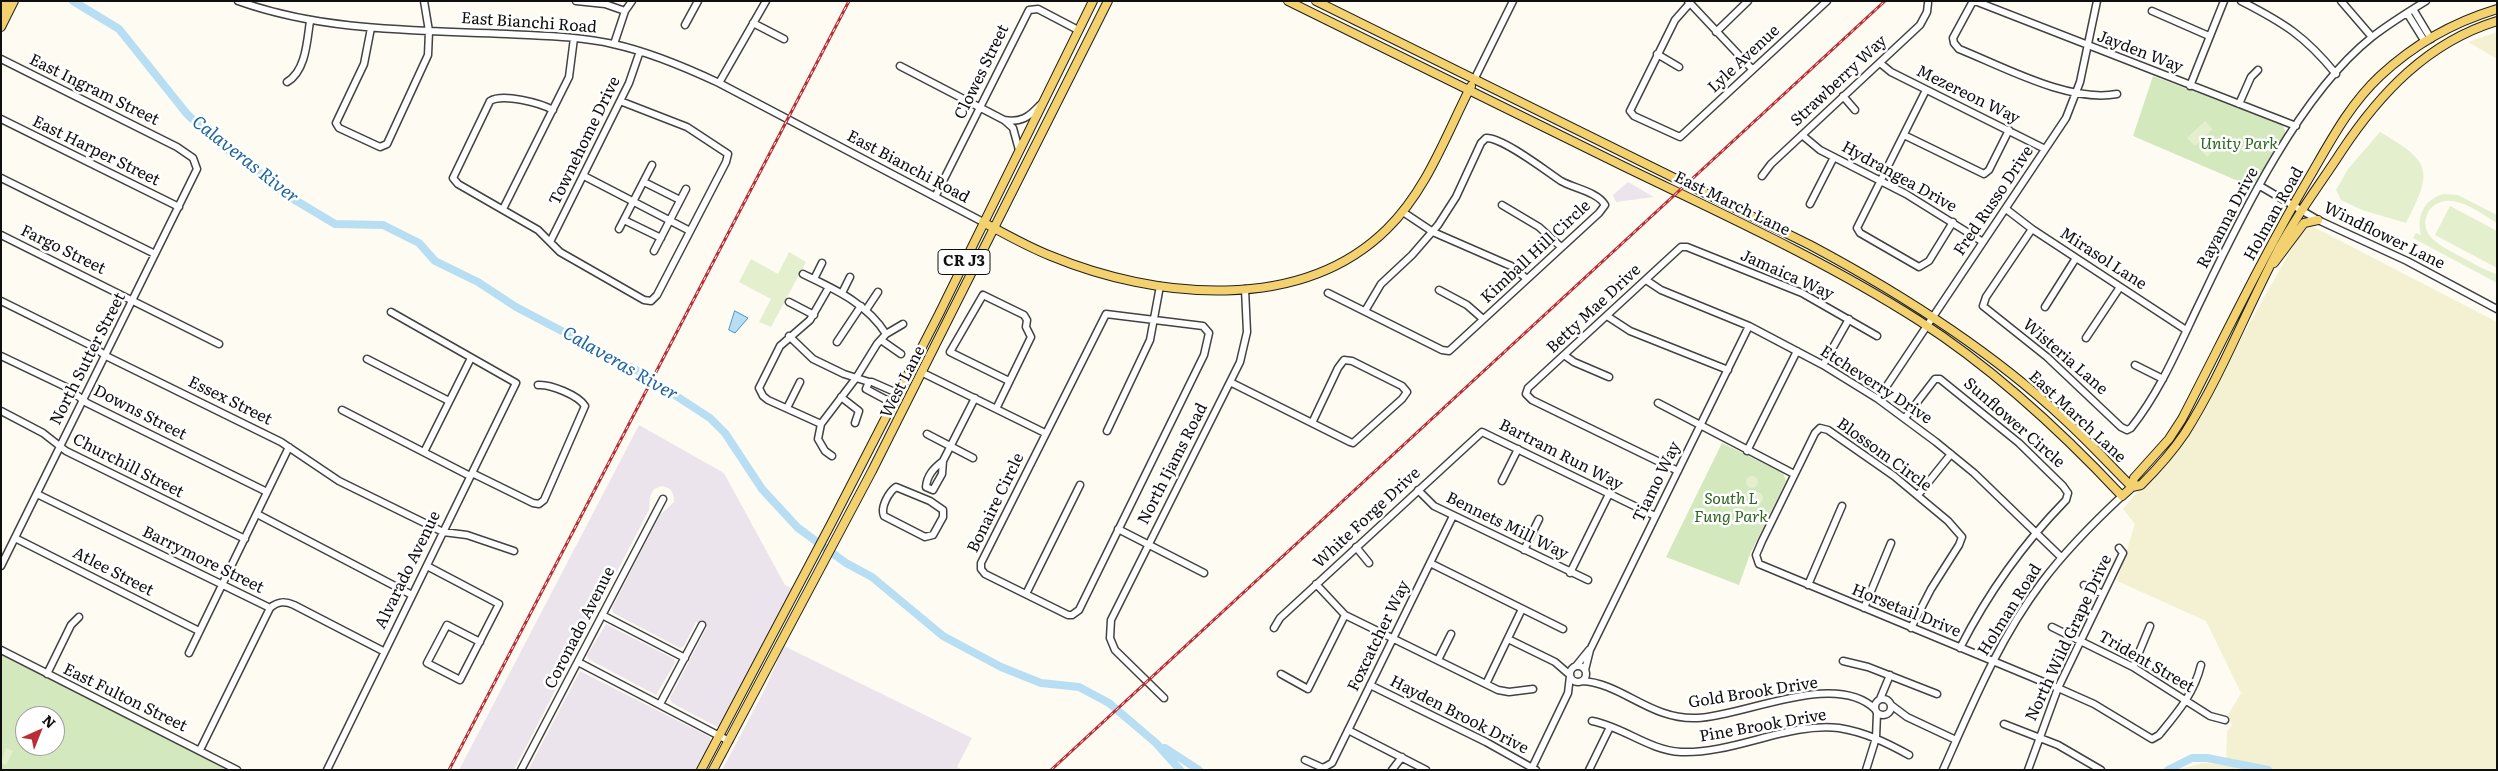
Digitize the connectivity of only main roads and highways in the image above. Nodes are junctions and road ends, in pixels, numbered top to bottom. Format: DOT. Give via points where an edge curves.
graph roads {
  1 [pos="7,1"];
  2 [pos="14,1"];
  3 [pos="1093,1"];
  4 [pos="1108,1"];
  5 [pos="1288,1"];
  6 [pos="1316,1"];
  7 [pos="2497,9"];
  8 [pos="1,13"];
  9 [pos="2497,21"];
  10 [pos="1,28"];
  11 [pos="1474,80"];
  12 [pos="1469,90"];
  13 [pos="2318,220"];
  14 [pos="984,222"];
  15 [pos="994,228"];
  16 [pos="2269,268"];
  17 [pos="2132,487"];
  18 [pos="2122,496"];
  19 [pos="783,615"];
  20 [pos="781,642"];
  21 [pos="765,650"];
  22 [pos="758,684"];
  23 [pos="701,770"];
  24 [pos="713,770"];
  1 -- 8 [label="main road"];
  2 -- 10 [label="main road"];
  3 -- 14 [label="main road, West Lane / CR J3"];
  4 -- 15 [label="main road, West Lane / CR J3"];
  5 -- 12 [label="main road, East March Lane"];
  6 -- 11 [label="main road, East March Lane"];
  7 -- 17 [label="main road, Holman Road" via="2428,40 2398,61 2360,97 2342,120 2292,206 2182,419 2169,439 2134,478"];
  9 -- 16 [label="main road, Holman Road" via="2450,41 2404,74 2359,124 2301,211"];
  11 -- 12 [label="main road, East Bianchi Road"];
  11 -- 17 [label="main road, East March Lane" via="1877,282 1932,317 2035,394"];
  12 -- 15 [label="main road, East Bianchi Road" via="1427,175 1403,212 1377,238 1332,267 1288,283 1245,289 1160,286 1069,263"];
  12 -- 18 [label="main road, East March Lane" via="1870,290 1982,368 2057,430"];
  13 -- 16 [label="main road" via="2304,223"];
  14 -- 15 [label="main road, East Bianchi Road"];
  14 -- 19 [label="main road, West Lane / CR J3"];
  15 -- 20 [label="main road, West Lane / CR J3" via="923,372"];
  16 -- 17 [label="main road, Holman Road" via="2185,432 2141,485"];
  17 -- 18 [label="main road, Holman Road"];
  19 -- 20 [label="main road" via="777,635"];
  19 -- 21 [label="main road, West Lane / CR J3"];
  20 -- 22 [label="main road, West Lane / CR J3"];
  21 -- 22 [label="main road" via="768,658"];
  21 -- 23 [label="main road, West Lane / CR J3"];
  22 -- 24 [label="main road, West Lane / CR J3"];
}
